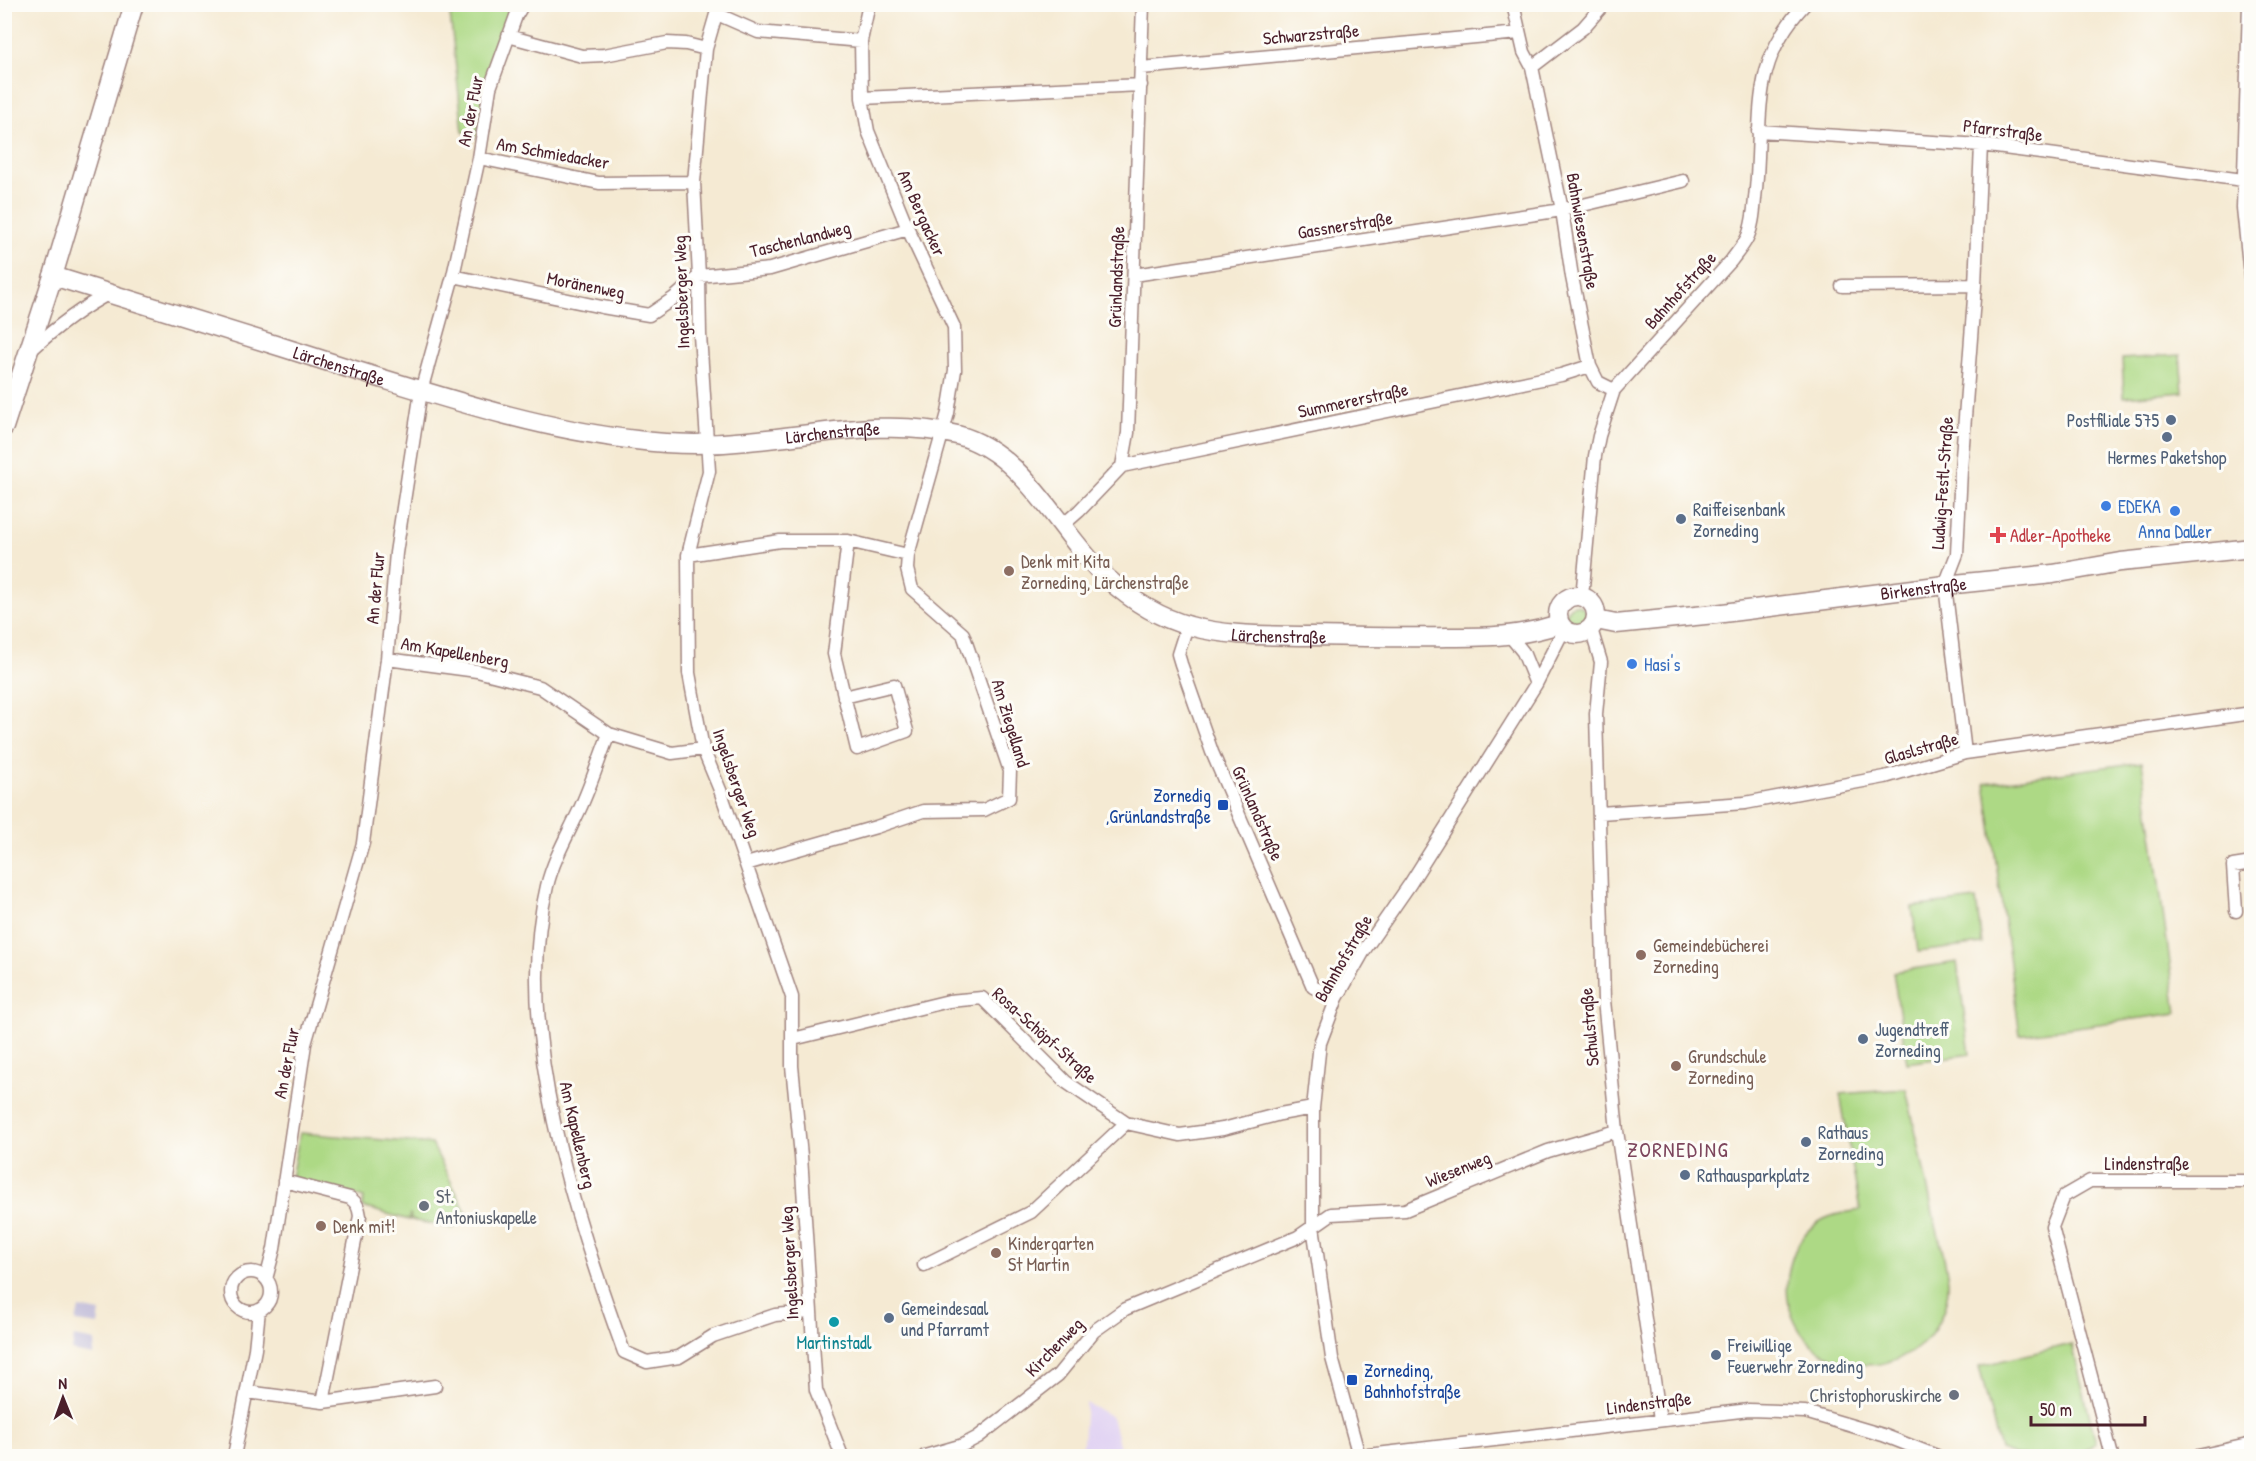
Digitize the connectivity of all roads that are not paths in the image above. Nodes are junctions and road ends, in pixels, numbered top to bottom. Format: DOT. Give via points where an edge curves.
graph roads {
  1 [pos="134,4"];
  2 [pos="523,4"];
  3 [pos="870,4"];
  4 [pos="1143,4"];
  5 [pos="1514,4"];
  6 [pos="1604,4"];
  7 [pos="1805,4"];
  8 [pos="2250,4"];
  9 [pos="718,9"];
  10 [pos="1519,33"];
  11 [pos="508,36"];
  12 [pos="861,41"];
  13 [pos="706,49"];
  14 [pos="1532,67"];
  15 [pos="1141,68"];
  16 [pos="1141,85"];
  17 [pos="862,98"];
  18 [pos="1758,131"];
  19 [pos="1981,144"];
  20 [pos="479,158"];
  21 [pos="2243,180"];
  22 [pos="1683,181"];
  23 [pos="694,182"];
  24 [pos="1562,210"];
  25 [pos="908,229"];
  26 [pos="1134,275"];
  27 [pos="53,276"];
  28 [pos="453,276"];
  29 [pos="699,276"];
  30 [pos="1975,285"];
  31 [pos="1842,286"];
  32 [pos="110,293"];
  33 [pos="2252,294"];
  34 [pos="29,352"];
  35 [pos="1590,366"];
  36 [pos="1614,390"];
  37 [pos="421,391"];
  38 [pos="4,427"];
  39 [pos="943,432"];
  40 [pos="707,444"];
  41 [pos="1122,466"];
  42 [pos="1063,525"];
  43 [pos="848,540"];
  44 [pos="2252,548"];
  45 [pos="688,555"];
  46 [pos="908,555"];
  47 [pos="1945,585"];
  48 [pos="1577,597"];
  49 [pos="1593,624"];
  50 [pos="1187,626"];
  51 [pos="1561,626"];
  52 [pos="1510,636"];
  53 [pos="387,659"];
  54 [pos="1536,684"];
  55 [pos="844,697"];
  56 [pos="2252,713"];
  57 [pos="609,734"];
  58 [pos="704,749"];
  59 [pos="1965,753"];
  60 [pos="1600,813"];
  61 [pos="2252,863"];
  62 [pos="746,864"];
  63 [pos="2236,911"];
  64 [pos="1337,998"];
  65 [pos="793,1039"];
  66 [pos="1313,1108"];
  67 [pos="1126,1123"];
  68 [pos="1617,1131"];
  69 [pos="2252,1180"];
  70 [pos="284,1181"];
  71 [pos="1313,1227"];
  72 [pos="924,1265"];
  73 [pos="266,1280"];
  74 [pos="259,1310"];
  75 [pos="810,1312"];
  76 [pos="435,1386"];
  77 [pos="247,1392"];
  78 [pos="323,1402"];
  79 [pos="1660,1420"];
  80 [pos="2252,1444"];
  81 [pos="234,1456"];
  82 [pos="842,1456"];
  83 [pos="925,1456"];
  84 [pos="1360,1456"];
  85 [pos="1937,1456"];
  86 [pos="2112,1456"];
  87 [pos="2198,1456"];
  1 -- 27 [label="street"];
  2 -- 11 [label="street, An der Flur"];
  3 -- 12 [label="street, Am Bergacker"];
  4 -- 15 [label="street, Grünlandstraße"];
  5 -- 10 [label="street, Bahnwiesenstraße"];
  6 -- 14 [label="street" via="1583,28"];
  7 -- 18 [label="street, Bahnhofstraße" via="1790,21 1767,63"];
  8 -- 21 [label="street"];
  9 -- 12 [label="street" via="758,32"];
  9 -- 13 [label="street, Ingelsberger Weg"];
  10 -- 14 [label="street, Bahnwiesenstraße"];
  10 -- 15 [label="street, Schwarzstraße"];
  11 -- 13 [label="street" via="582,56 667,44"];
  11 -- 20 [label="street, An der Flur" via="490,88"];
  12 -- 17 [label="street, Am Bergacker"];
  13 -- 23 [label="street, Ingelsberger Weg"];
  14 -- 24 [label="street, Bahnwiesenstraße"];
  15 -- 16 [label="street, Grünlandstraße"];
  16 -- 17 [label="street"];
  16 -- 26 [label="street, Grünlandstraße"];
  17 -- 25 [label="street, Am Bergacker" via="867,130"];
  18 -- 19 [label="street, Pfarrstraße"];
  18 -- 36 [label="street, Bahnhofstraße" via="1754,205 1747,238 1731,261"];
  19 -- 21 [label="street, Pfarrstraße"];
  19 -- 30 [label="street, Ludwig-Festl-Straße"];
  20 -- 23 [label="street, Am Schmiedacker" via="598,183"];
  20 -- 28 [label="street, An der Flur"];
  21 -- 33 [label="street"];
  22 -- 24 [label="street, Gassnerstraße"];
  23 -- 29 [label="street, Ingelsberger Weg"];
  24 -- 26 [label="street, Gassnerstraße"];
  24 -- 35 [label="street, Bahnwiesenstraße"];
  25 -- 29 [label="street, Taschenlandweg" via="770,269"];
  25 -- 39 [label="street, Am Bergacker" via="954,327 955,370"];
  26 -- 41 [label="street, Grünlandstraße" via="1128,433"];
  27 -- 32 [label="street, Lärchenstraße"];
  27 -- 34 [label="street"];
  28 -- 29 [label="street, Moränenweg" via="649,315"];
  28 -- 37 [label="street, An der Flur"];
  29 -- 40 [label="street, Ingelsberger Weg"];
  30 -- 31 [label="street"];
  30 -- 47 [label="street, Ludwig-Festl-Straße" via="1958,554"];
  32 -- 34 [label="street" via="66,319"];
  32 -- 37 [label="street, Lärchenstraße"];
  34 -- 38 [label="street"];
  35 -- 36 [label="street" via="1598,381"];
  35 -- 41 [label="street, Summererstraße"];
  36 -- 48 [label="street, Bahnhofstraße" via="1599,436 1583,587"];
  37 -- 40 [label="street, Lärchenstraße" via="595,435"];
  37 -- 53 [label="street, An der Flur" via="396,553"];
  39 -- 40 [label="street, Lärchenstraße" via="860,428"];
  39 -- 42 [label="street, Lärchenstraße" via="980,444 1003,459"];
  39 -- 46 [label="street, Am Ziegelland"];
  40 -- 45 [label="street, Ingelsberger Weg" via="709,471"];
  41 -- 42 [label="street"];
  42 -- 50 [label="street, Lärchenstraße" via="1109,580 1143,605"];
  43 -- 45 [label="street" via="780,541"];
  43 -- 46 [label="street"];
  43 -- 55 [label="street" via="834,654"];
  44 -- 47 [label="street, Birkenstraße"];
  45 -- 58 [label="street, Ingelsberger Weg" via="689,673"];
  46 -- 62 [label="street, Am Ziegelland" via="912,589 963,634 1010,771 1009,798 984,810 923,811"];
  47 -- 49 [label="street, Birkenstraße" via="1715,614"];
  47 -- 59 [label="street, Ludwig-Festl-Straße"];
  48 -- 49 [label="street" via="1594,606"];
  48 -- 51 [label="street" via="1561,604 1557,612"];
  49 -- 51 [label="street" via="1578,633"];
  49 -- 60 [label="street, Schulstraße" via="1601,662 1596,714"];
  50 -- 52 [label="street, Lärchenstraße" via="1240,635"];
  50 -- 64 [label="street, Grünlandstraße" via="1178,654 1212,752 1313,987"];
  51 -- 52 [label="street, Lärchenstraße"];
  51 -- 54 [label="street, Bahnhofstraße"];
  52 -- 54 [label="street" via="1523,652"];
  53 -- 57 [label="street, Am Kapellenberg" via="477,671 540,687"];
  53 -- 70 [label="street, An der Flur" via="363,843 305,1044"];
  54 -- 64 [label="street, Bahnhofstraße"];
  55 -- 55 [label="street" via="857,749 907,731 894,685"];
  56 -- 59 [label="street, Glaslstraße"];
  57 -- 58 [label="street, Am Kapellenberg" via="672,753"];
  57 -- 75 [label="street, Am Kapellenberg" via="548,882 542,908 538,970 548,1088 559,1146 597,1278 624,1352 647,1362 679,1357 713,1336 775,1315"];
  58 -- 62 [label="street, Ingelsberger Weg"];
  59 -- 60 [label="street, Glaslstraße" via="1885,777 1745,803"];
  60 -- 68 [label="street, Schulstraße" via="1604,1000"];
  61 -- 63 [label="street" via="2233,866"];
  62 -- 65 [label="street, Ingelsberger Weg" via="792,997"];
  64 -- 66 [label="street, Bahnhofstraße" via="1320,1043"];
  65 -- 67 [label="street, Rosa-Schöpf-Straße" via="949,1001 982,998 1066,1082"];
  65 -- 75 [label="street, Ingelsberger Weg"];
  66 -- 67 [label="street, Rosa-Schöpf-Straße" via="1180,1135"];
  66 -- 71 [label="street, Bahnhofstraße"];
  67 -- 72 [label="street" via="1031,1212"];
  68 -- 71 [label="street, Wiesenweg" via="1548,1151 1405,1210 1331,1214"];
  68 -- 79 [label="street, Schulstraße"];
  69 -- 86 [label="street, Lindenstraße" via="2090,1181 2064,1196 2052,1227"];
  70 -- 73 [label="street, An der Flur"];
  70 -- 78 [label="street" via="350,1198 360,1212"];
  71 -- 83 [label="street, Kirchenweg" via="1298,1237 1125,1309 1094,1330 1058,1375 978,1437"];
  71 -- 84 [label="street, Bahnhofstraße" via="1332,1358"];
  73 -- 74 [label="street, An der Flur" via="270,1296"];
  73 -- 74 [label="street" via="253,1272 246,1273 231,1288 236,1305 247,1311"];
  74 -- 77 [label="street, An der Flur"];
  75 -- 82 [label="street, Ingelsberger Weg" via="816,1390"];
  76 -- 78 [label="street"];
  77 -- 78 [label="street"];
  77 -- 81 [label="street, An der Flur"];
  79 -- 84 [label="street, Lindenstraße"];
  79 -- 85 [label="street, Lindenstraße" via="1749,1410 1805,1412"];
  80 -- 87 [label="street"];
}
